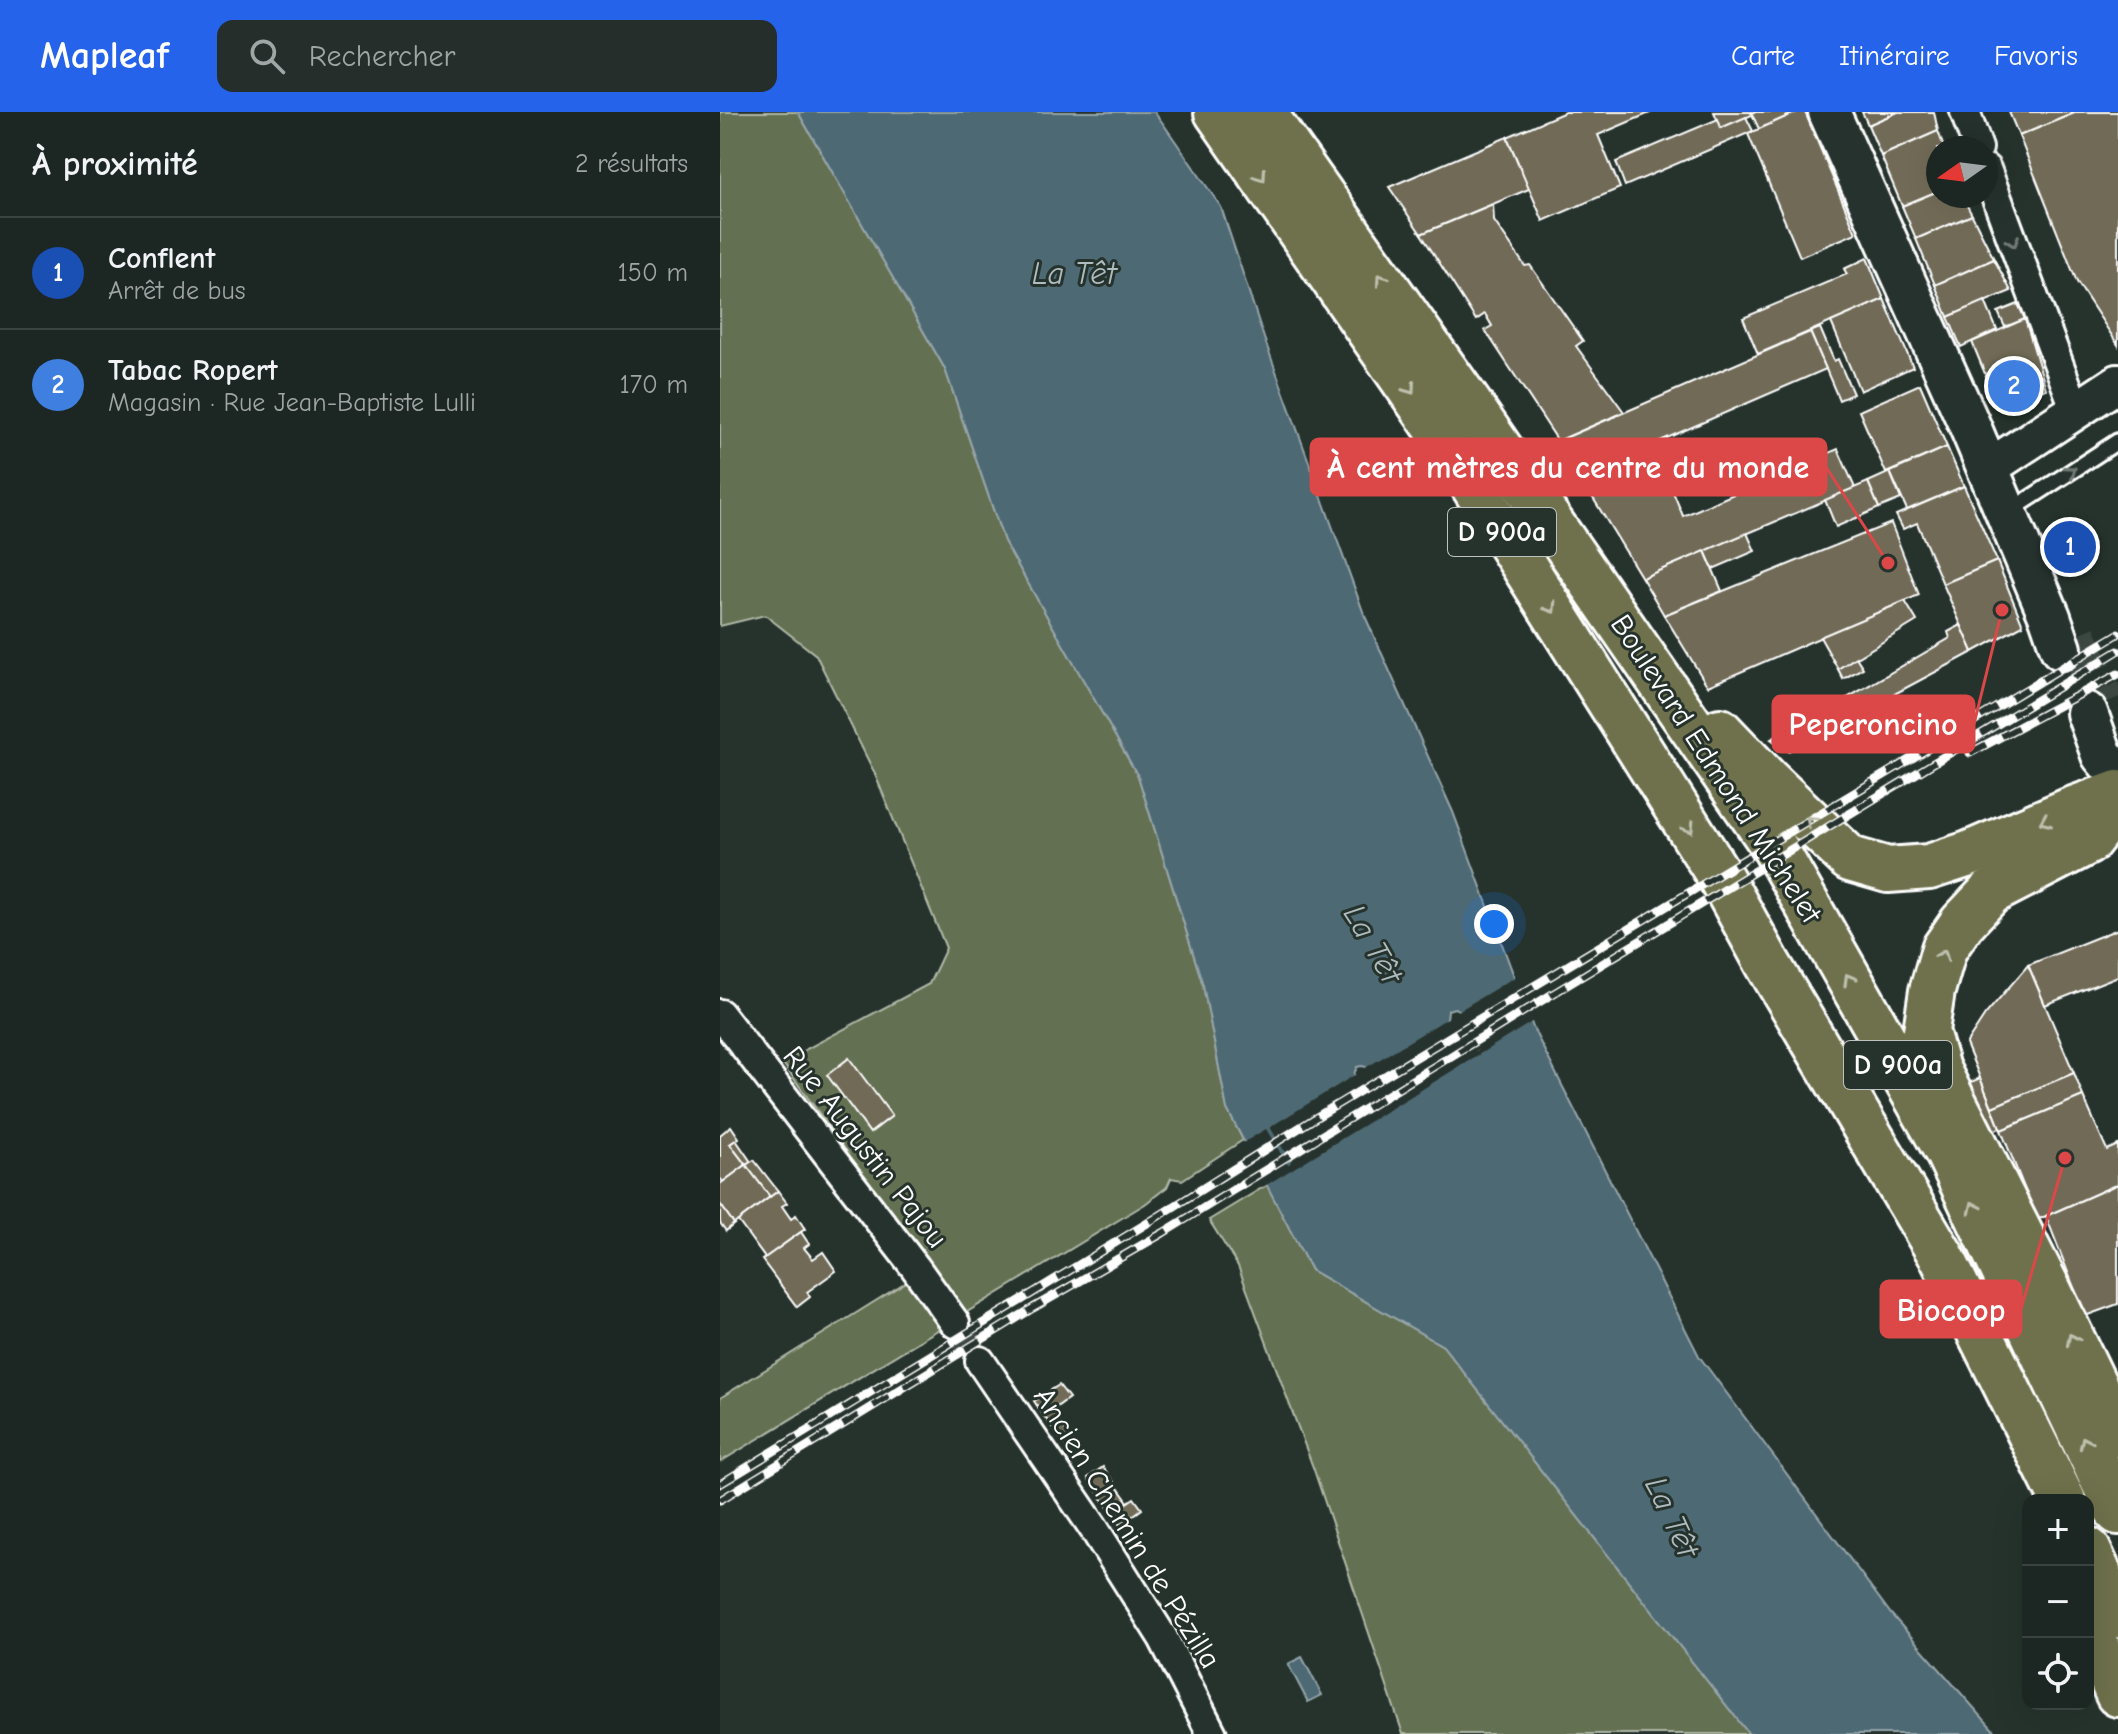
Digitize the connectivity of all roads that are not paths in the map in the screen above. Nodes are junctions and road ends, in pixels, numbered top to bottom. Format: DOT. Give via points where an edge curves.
graph roads {
  1 [pos="1217,112"];
  2 [pos="1263,112"];
  3 [pos="1829,112"];
  4 [pos="1965,112"];
  5 [pos="1974,136"];
  6 [pos="1998,201"];
  7 [pos="2118,383"];
  8 [pos="2076,411"];
  9 [pos="2118,441"];
  10 [pos="1994,464"];
  11 [pos="2015,507"];
  12 [pos="1633,642"];
  13 [pos="2068,642"];
  14 [pos="2103,716"];
  15 [pos="2118,774"];
  16 [pos="2118,793"];
  17 [pos="2118,804"];
  18 [pos="1768,964"];
  19 [pos="720,1014"];
  20 [pos="955,1323"];
  21 [pos="980,1361"];
  22 [pos="2118,1434"];
  23 [pos="2030,1494"];
  24 [pos="2060,1494"];
  25 [pos="2118,1512"];
  26 [pos="2094,1563"];
  27 [pos="2118,1615"];
  28 [pos="2094,1638"];
  29 [pos="2118,1694"];
  30 [pos="1212,1734"];
  1 -- 18 [label="highway, Boulevard Edmond Michelet / D 900a, one-way" via="1439,431 1722,880"];
  12 -- 2 [label="highway, Boulevard Edmond Michelet / D 900a, one-way"];
  3 -- 10 [label="main road" via="1969,424"];
  4 -- 5 [label="street"];
  6 -- 8 [label="street, one-way"];
  7 -- 8 [label="street"];
  8 -- 10 [label="street"];
  11 -- 9 [label="lane, one-way"];
  10 -- 11 [label="main road"];
  11 -- 13 [label="main road"];
  16 -- 12 [label="highway, one-way" via="1929,867 1888,870 1850,859"];
  25 -- 12 [label="highway, Boulevard Edmond Michelet / D 900a, one-way" via="1949,1155 1775,848"];
  14 -- 15 [label="main road" via="2102,755"];
  22 -- 17 [label="highway, one-way" via="1937,1069 1926,1031 1944,949 1962,923 1991,892 2088,842"];
  18 -- 23 [label="highway" via="1985,1391"];
  18 -- 24 [label="highway, Boulevard Edmond Michelet / D 900a" via="1942,1257"];
  19 -- 20 [label="street, Rue Augustin Pajou"];
  21 -- 30 [label="street, Ancien Chemin de Pézilla" via="1163,1638"];
  26 -- 27 [label="highway"];
  28 -- 29 [label="highway"];
}
